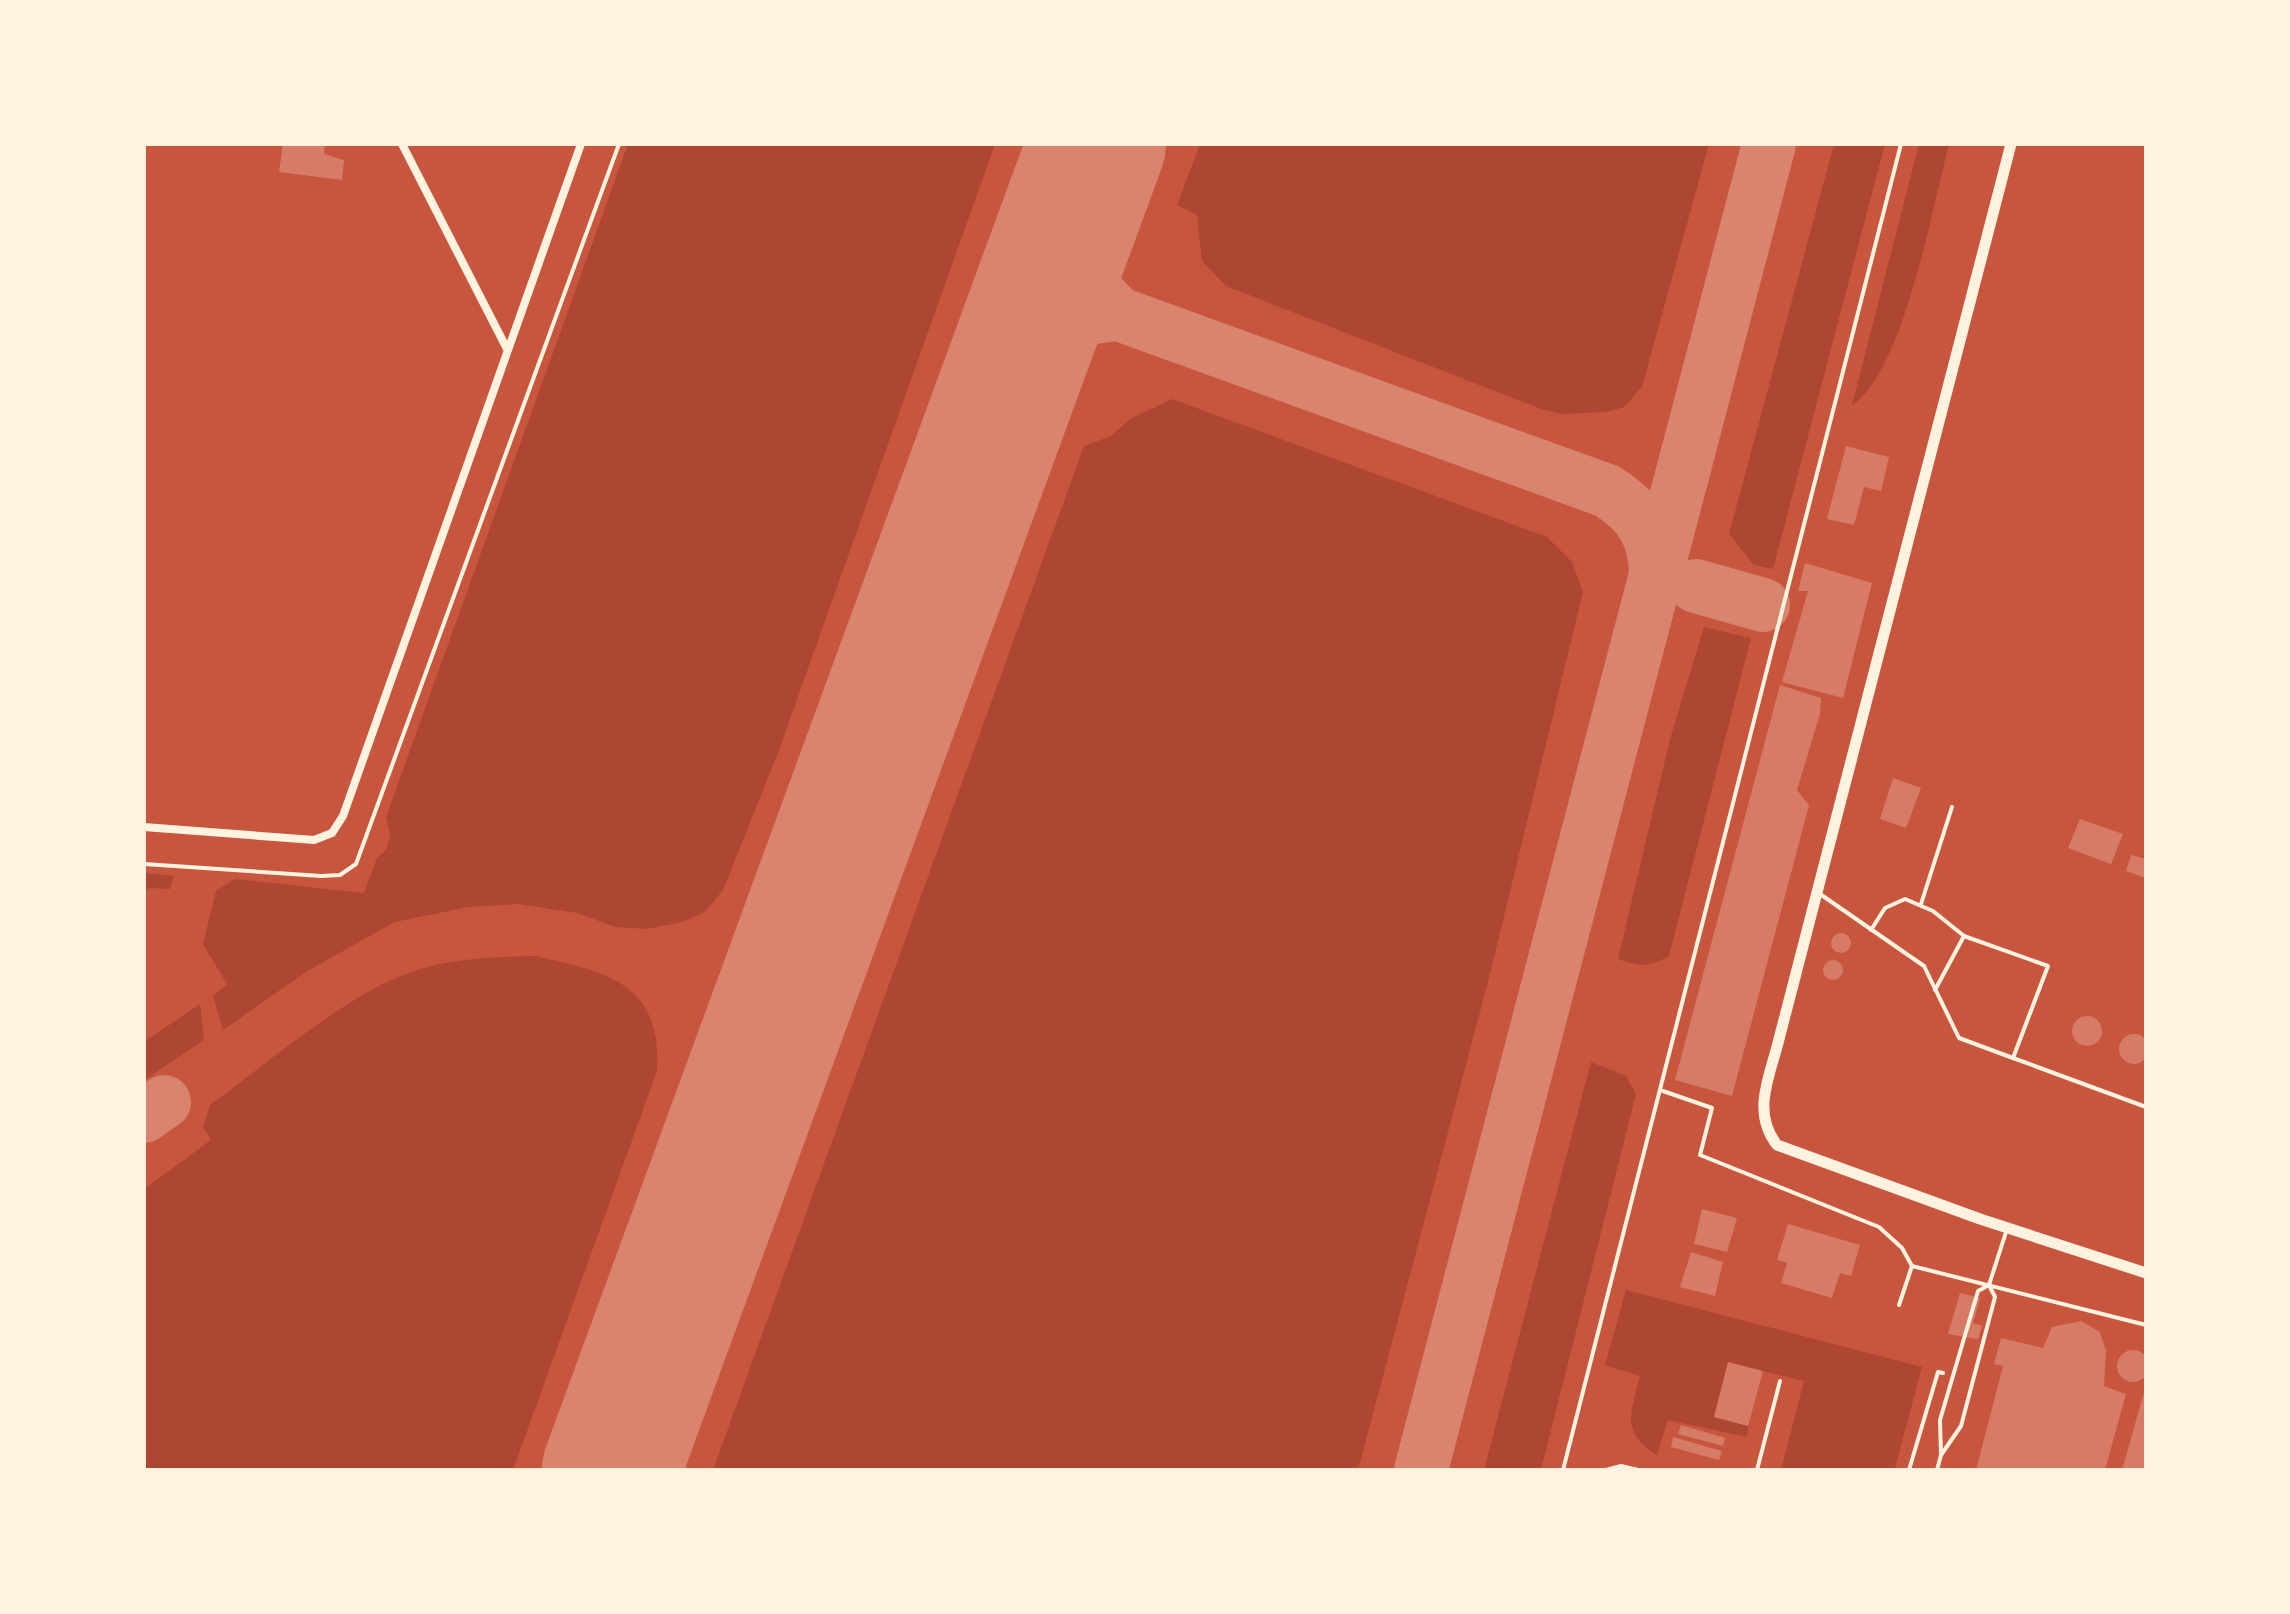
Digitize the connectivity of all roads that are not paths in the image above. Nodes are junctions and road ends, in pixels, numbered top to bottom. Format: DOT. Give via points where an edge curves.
graph roads {
  1 [pos="402,144"];
  2 [pos="581,144"];
  3 [pos="619,144"];
  4 [pos="1901,144"];
  5 [pos="2011,144"];
  6 [pos="507,349"];
  7 [pos="1952,807"];
  8 [pos="144,827"];
  9 [pos="144,864"];
  10 [pos="1818,893"];
  11 [pos="1921,905"];
  12 [pos="1871,930"];
  13 [pos="1964,936"];
  14 [pos="1935,990"];
  15 [pos="2013,1058"];
  16 [pos="1662,1090"];
  17 [pos="2146,1107"];
  18 [pos="2008,1227"];
  19 [pos="1912,1266"];
  20 [pos="2146,1273"];
  21 [pos="1989,1285"];
  22 [pos="1899,1305"];
  23 [pos="2146,1325"];
  24 [pos="1780,1381"];
  25 [pos="1941,1455"];
  26 [pos="1563,1470"];
  27 [pos="1606,1470"];
  28 [pos="1638,1470"];
  29 [pos="1757,1470"];
  30 [pos="1937,1470"];
  1 -- 6 [label="street"];
  2 -- 6 [label="street"];
  3 -- 9 [label="lane" via="356,864 340,875 321,876"];
  4 -- 16 [label="lane"];
  5 -- 10 [label="street"];
  6 -- 8 [label="street" via="343,816 332,833 314,840"];
  7 -- 11 [label="lane"];
  10 -- 12 [label="lane"];
  10 -- 18 [label="street" via="1763,1106 1765,1129 1777,1145"];
  11 -- 12 [label="lane" via="1905,899 1885,908"];
  11 -- 13 [label="lane"];
  12 -- 14 [label="lane" via="1924,966"];
  13 -- 14 [label="lane"];
  13 -- 15 [label="lane" via="2048,966"];
  14 -- 15 [label="lane" via="1959,1038"];
  15 -- 17 [label="lane"];
  16 -- 19 [label="lane" via="1712,1108 1700,1155 1879,1227"];
  16 -- 26 [label="lane"];
  18 -- 20 [label="street"];
  18 -- 21 [label="lane"];
  19 -- 21 [label="lane"];
  19 -- 22 [label="lane"];
  21 -- 23 [label="lane"];
  21 -- 25 [label="lane" via="1978,1291 1940,1420"];
  21 -- 25 [label="lane" via="1995,1297 1961,1426"];
  24 -- 29 [label="lane"];
  25 -- 30 [label="lane"];
  27 -- 28 [label="lane"];
}
